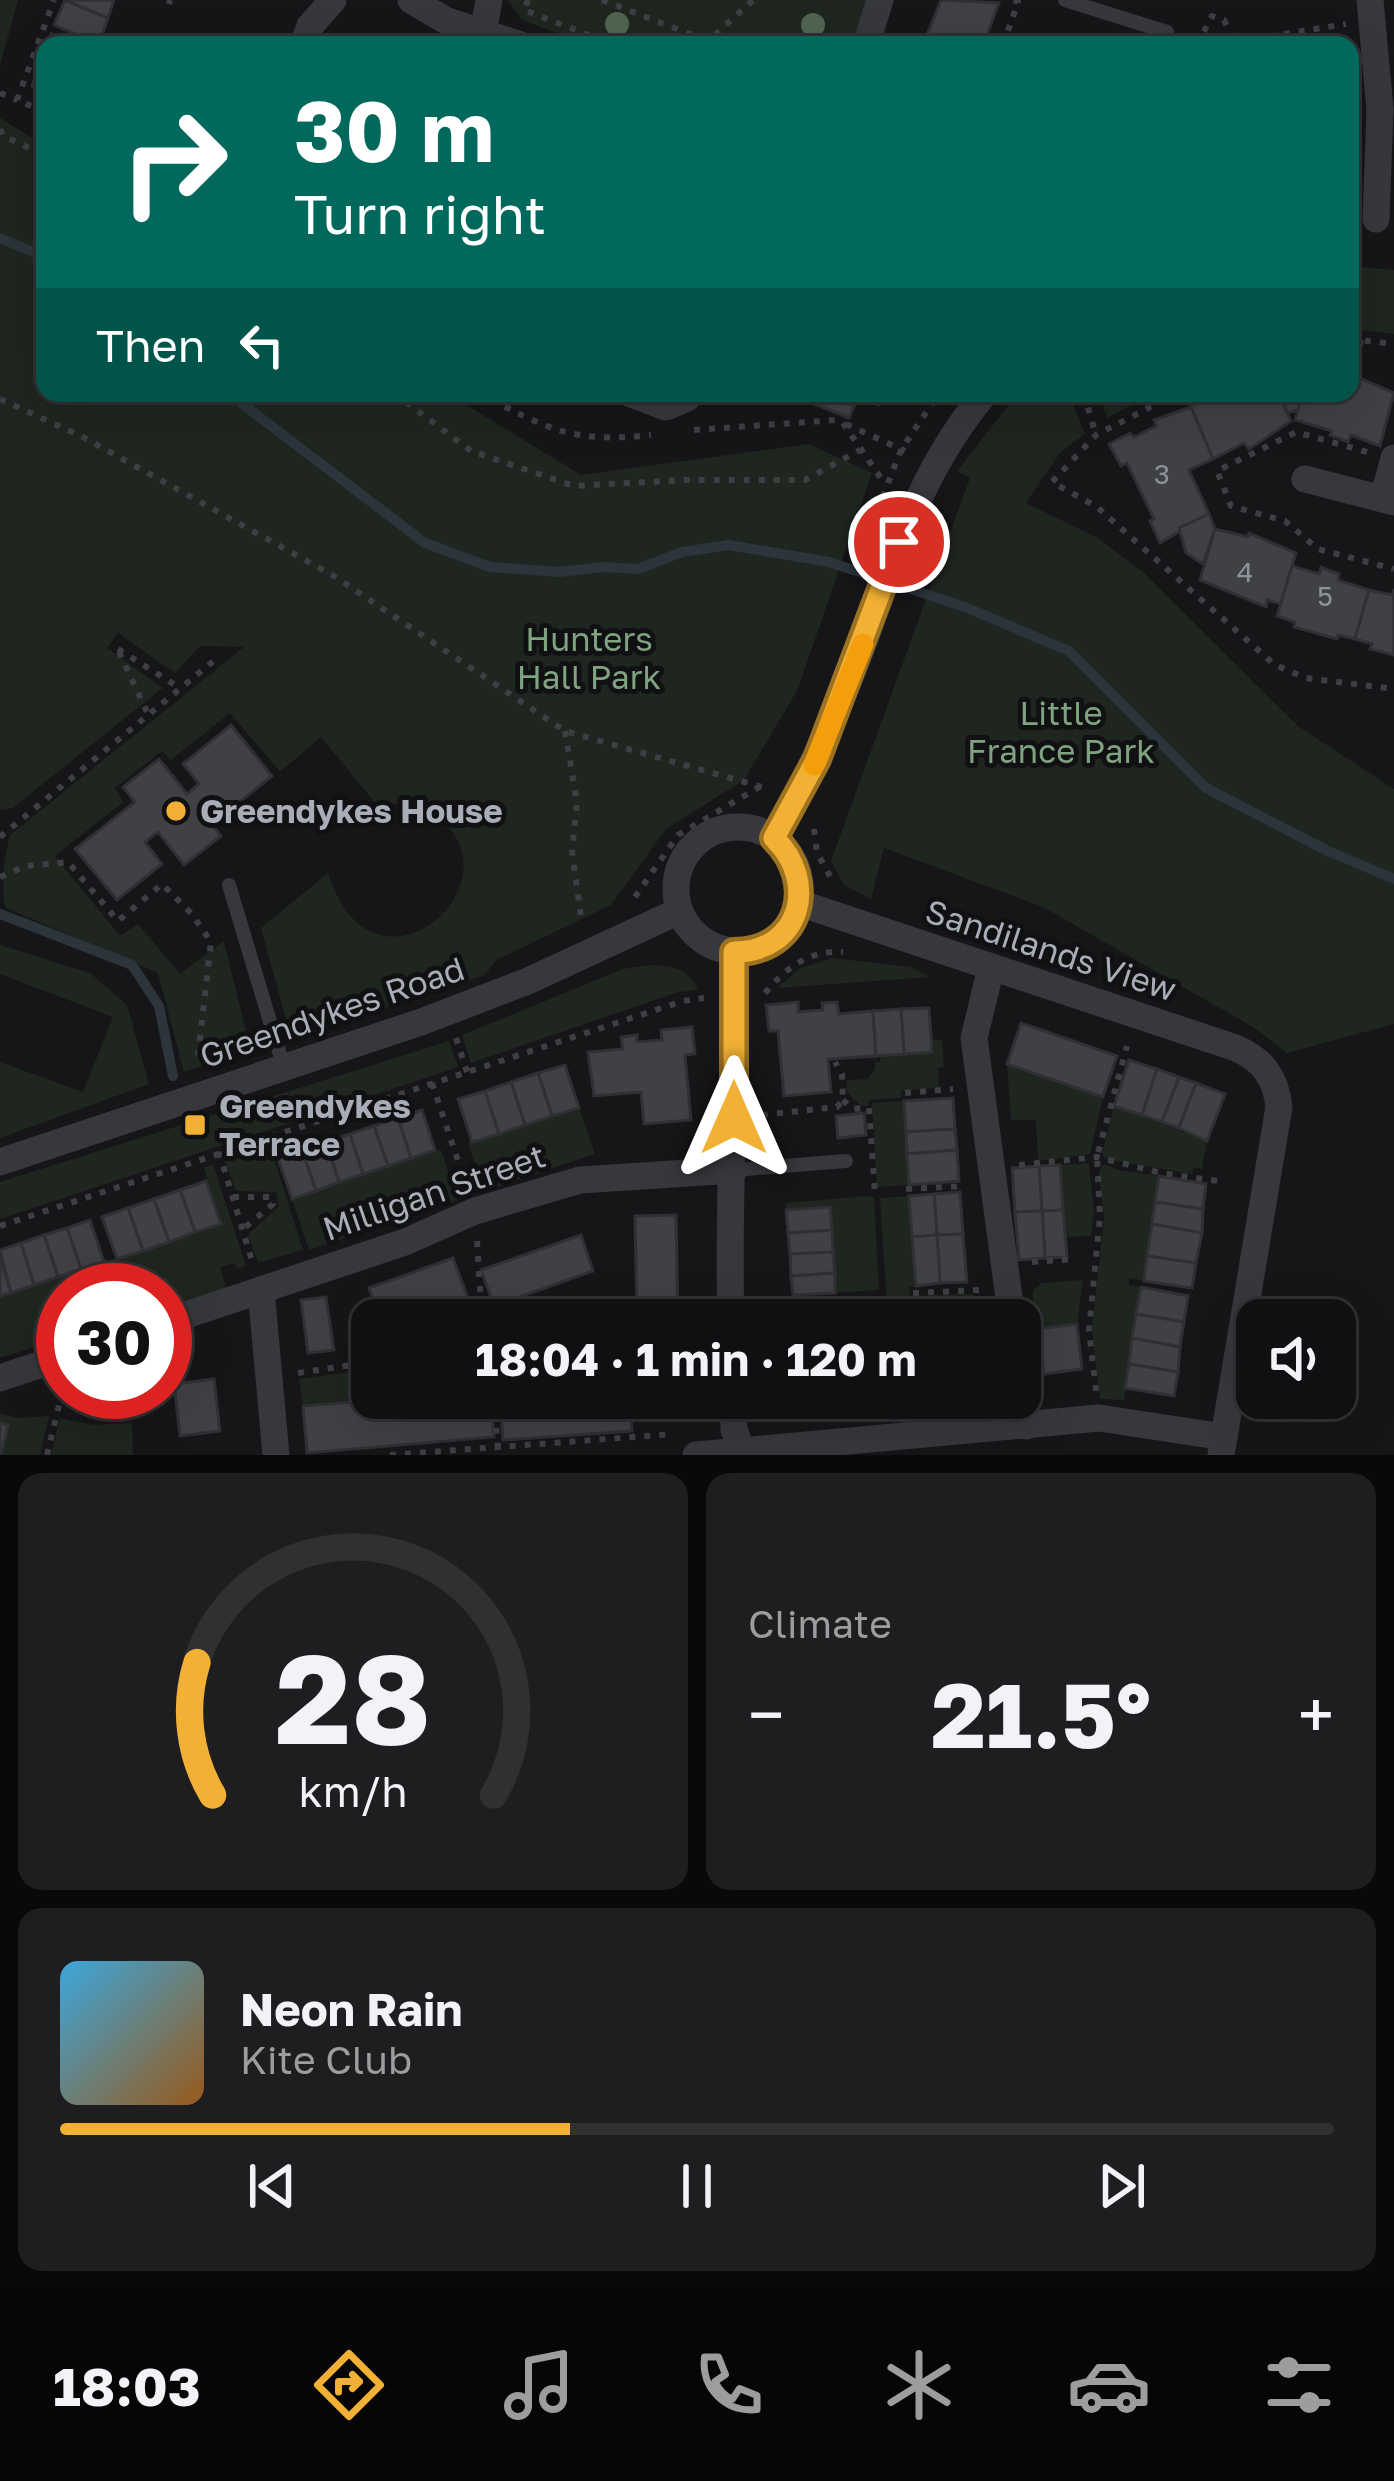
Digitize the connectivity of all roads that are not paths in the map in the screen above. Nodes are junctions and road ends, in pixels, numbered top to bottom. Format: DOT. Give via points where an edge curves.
graph roads {
  1 [pos="333,0"];
  2 [pos="412,0"];
  3 [pos="489,0"];
  4 [pos="880,0"];
  5 [pos="1065,0"];
  6 [pos="1371,10"];
  7 [pos="483,32"];
  8 [pos="1167,32"];
  9 [pos="306,36"];
  10 [pos="495,36"];
  11 [pos="869,36"];
  12 [pos="1373,220"];
  13 [pos="978,402"];
  14 [pos="1394,458"];
  15 [pos="1305,479"];
  16 [pos="1388,501"];
  17 [pos="774,838"];
  18 [pos="229,885"];
  19 [pos="799,903"];
  20 [pos="679,911"];
  21 [pos="734,952"];
  22 [pos="991,968"];
  23 [pos="284,1068"];
  24 [pos="846,1161"];
  25 [pos="0,1162"];
  26 [pos="734,1170"];
  27 [pos="261,1290"];
  28 [pos="730,1299"];
  29 [pos="1009,1299"];
  30 [pos="192,1313"];
  31 [pos="36,1366"];
  32 [pos="0,1378"];
  33 [pos="1025,1419"];
  34 [pos="1026,1426"];
  35 [pos="740,1445"];
  36 [pos="1223,1446"];
  37 [pos="276,1455"];
  38 [pos="696,1455"];
  1 -- 9 [label="street"];
  2 -- 7 [label="street"];
  3 -- 7 [label="street"];
  4 -- 11 [label="street"];
  5 -- 8 [label="lane"];
  6 -- 12 [label="street" via="1380,109"];
  7 -- 10 [label="street"];
  13 -- 17 [label="street" via="933,466 817,759"];
  14 -- 16 [label="street"];
  15 -- 16 [label="street"];
  17 -- 19 [label="street" via="794,862"];
  17 -- 20 [label="street" via="740,827 702,838 680,867"];
  18 -- 23 [label="lane"];
  19 -- 21 [label="street" via="775,940"];
  19 -- 22 [label="street, Sandilands View"];
  20 -- 21 [label="street" via="698,938"];
  20 -- 23 [label="street, Greendykes Road" via="528,981"];
  21 -- 26 [label="street"];
  22 -- 29 [label="street" via="974,1038"];
  22 -- 36 [label="street, Sandilands View" via="1236,1048 1272,1077 1279,1107"];
  23 -- 25 [label="street, Greendykes Road"];
  24 -- 26 [label="lane"];
  26 -- 27 [label="street, Milligan Street" via="580,1180"];
  26 -- 28 [label="street"];
  27 -- 30 [label="street, Milligan Street"];
  27 -- 37 [label="street"];
  31 -- 32 [label="street"];
  33 -- 34 [label="street"];
  34 -- 35 [label="street"];
  34 -- 36 [label="street" via="1099,1418"];
  35 -- 38 [label="street"];
}
